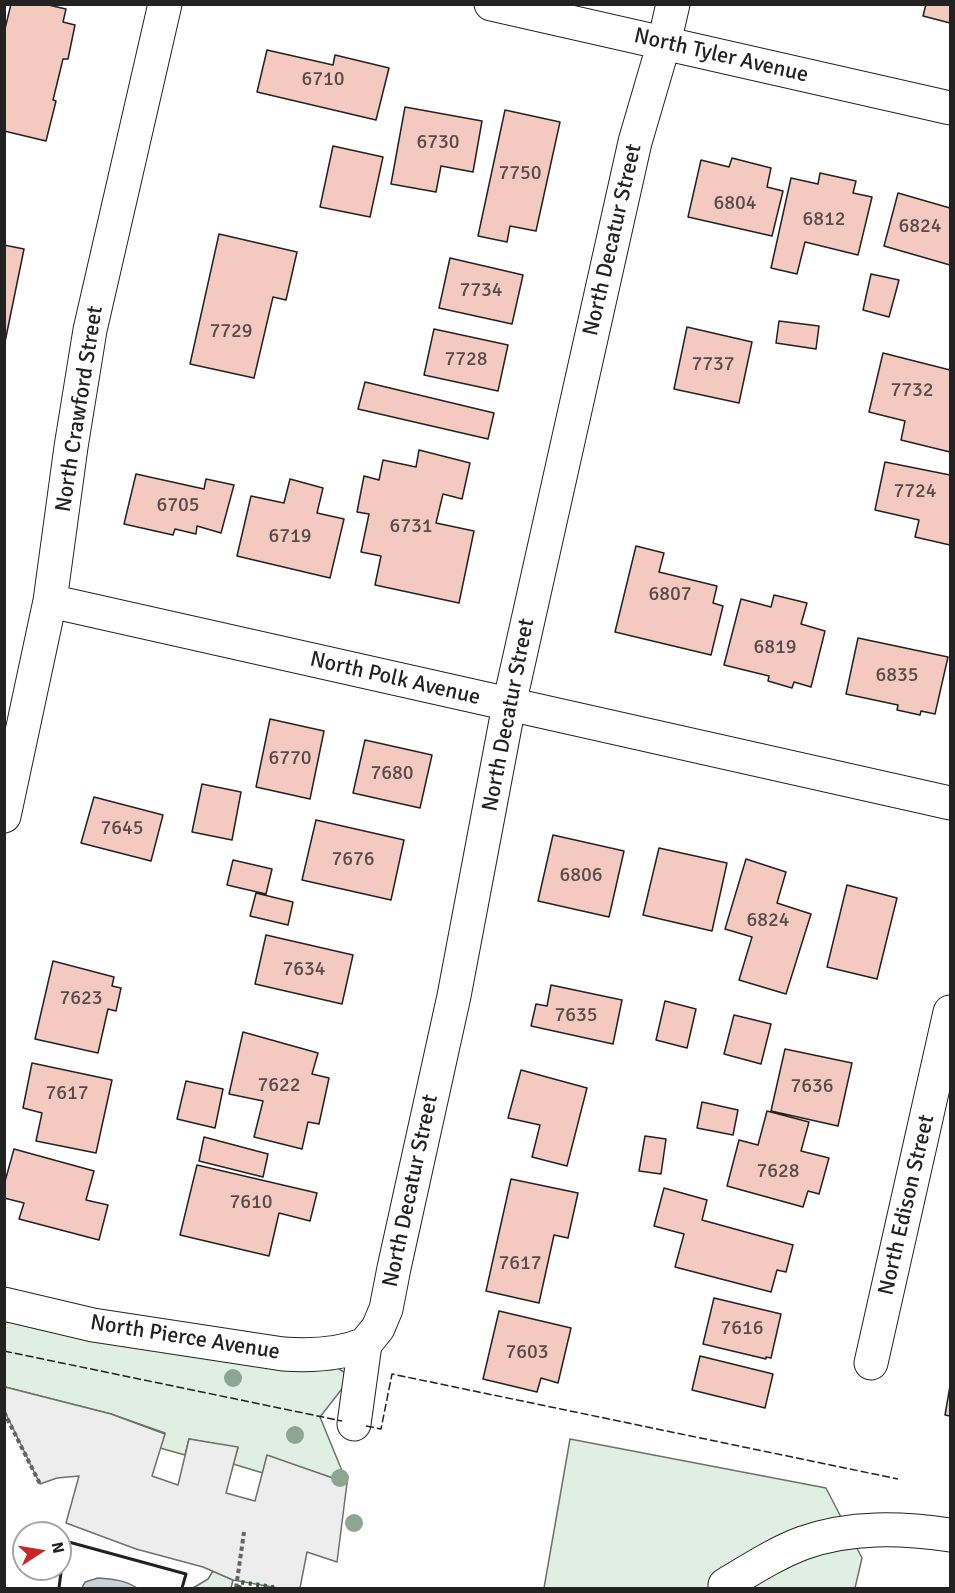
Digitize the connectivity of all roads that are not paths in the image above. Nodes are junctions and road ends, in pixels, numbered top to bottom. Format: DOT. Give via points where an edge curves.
graph roads {
  1 [pos="165,4"];
  2 [pos="491,4"];
  3 [pos="673,4"];
  4 [pos="664,43"];
  5 [pos="951,108"];
  6 [pos="50,601"];
  7 [pos="509,705"];
  8 [pos="951,803"];
  9 [pos="4,816"];
  10 [pos="951,1012"];
  11 [pos="4,1304"];
  12 [pos="365,1344"];
  13 [pos="871,1363"];
  14 [pos="354,1424"];
  15 [pos="951,1535"];
  16 [pos="725,1585"];
  1 -- 6 [label="street, North Crawford Street" via="90,330"];
  2 -- 4 [label="street, North Tyler Avenue"];
  3 -- 4 [label="street, North Decatur Street"];
  4 -- 5 [label="street, North Tyler Avenue"];
  4 -- 7 [label="street, North Decatur Street" via="635,142"];
  6 -- 7 [label="street, North Polk Avenue"];
  6 -- 9 [label="street, North Crawford Street"];
  7 -- 8 [label="street, North Polk Avenue"];
  7 -- 12 [label="street, North Decatur Street" via="454,996 386,1309"];
  10 -- 13 [label="street, North Edison Street"];
  11 -- 12 [label="street, North Pierce Avenue" via="93,1325 283,1354 327,1354"];
  12 -- 14 [label="street, North Decatur Street"];
  15 -- 16 [label="street" via="870,1529 826,1537 782,1552"];
}
